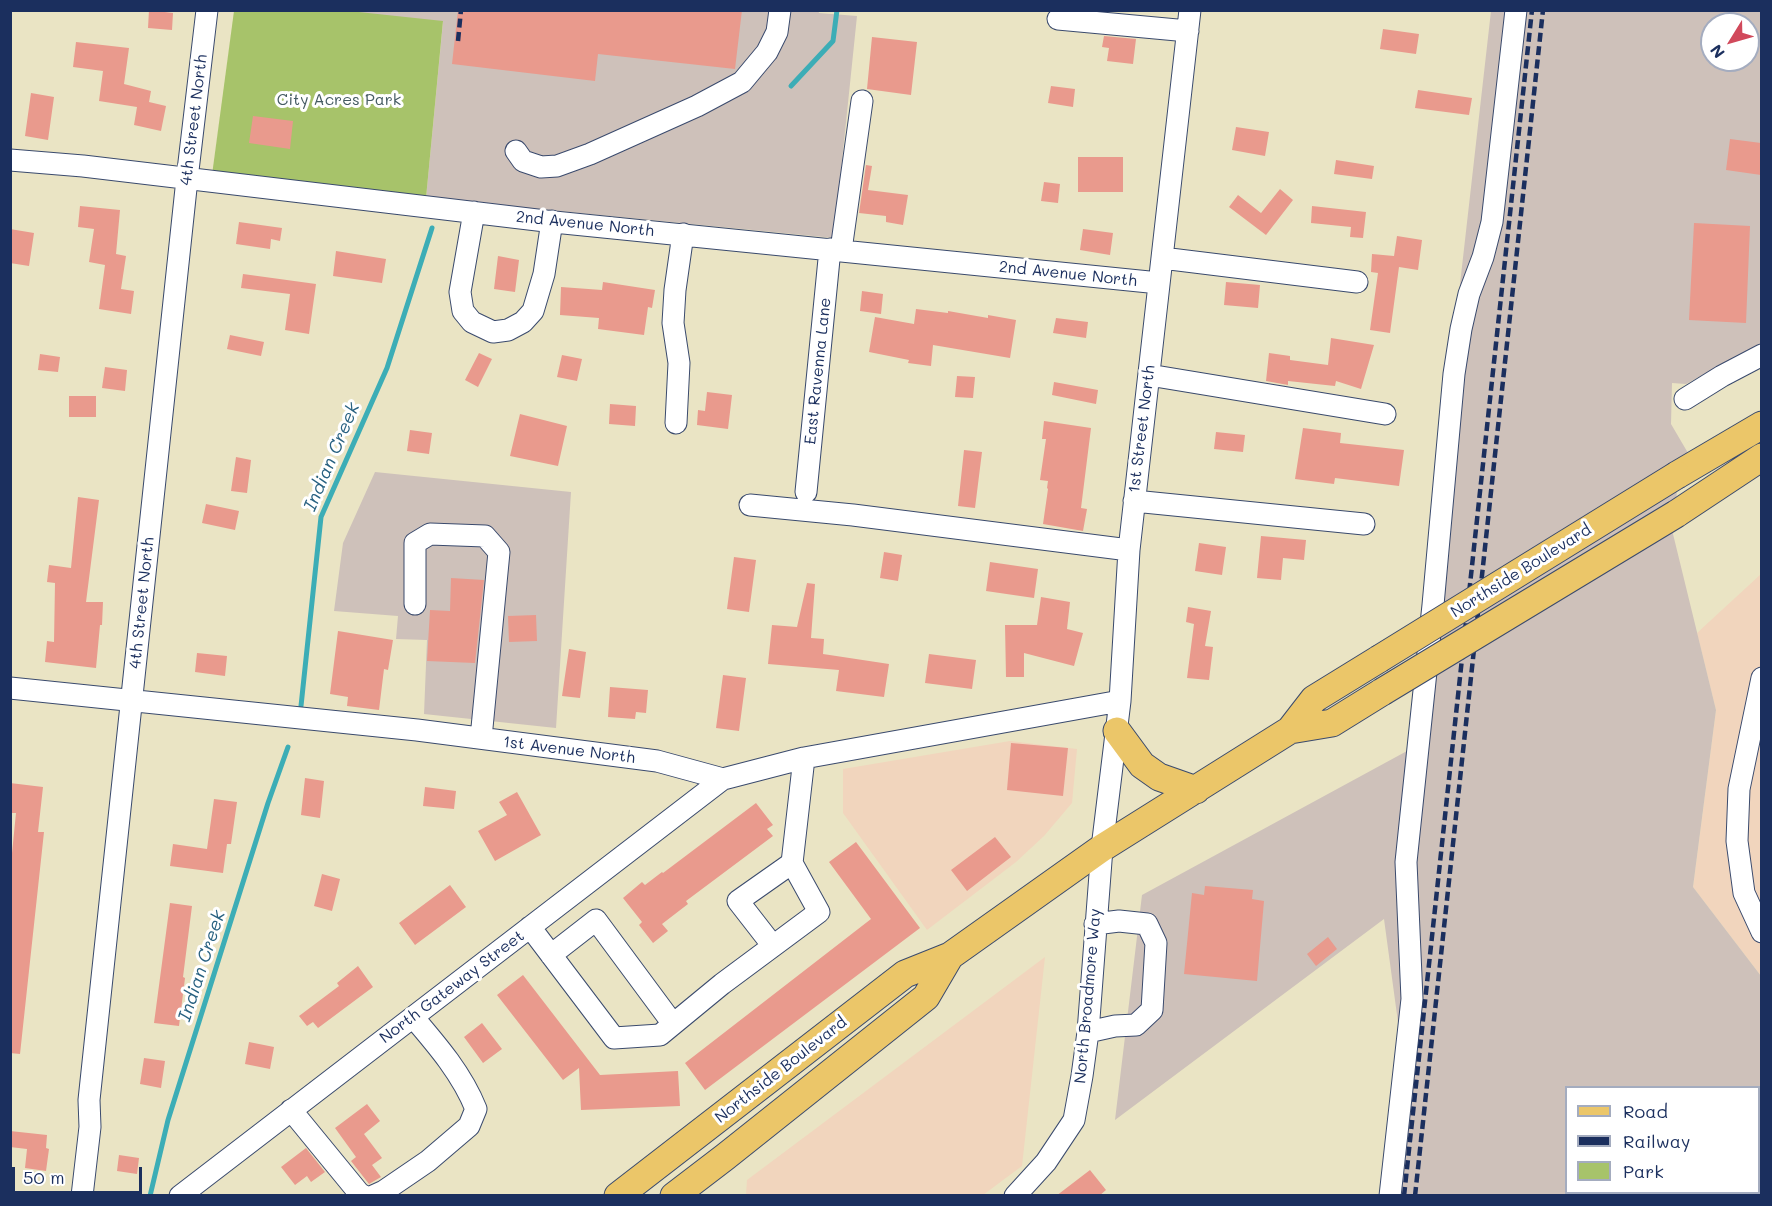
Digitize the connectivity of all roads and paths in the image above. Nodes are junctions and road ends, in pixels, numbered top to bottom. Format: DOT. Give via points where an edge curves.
graph roads {
  1 [pos="207,10"];
  2 [pos="780,10"];
  3 [pos="1516,10"];
  4 [pos="1058,19"];
  5 [pos="1189,21"];
  6 [pos="862,101"];
  7 [pos="516,151"];
  8 [pos="10,160"];
  9 [pos="187,179"];
  10 [pos="474,212"];
  11 [pos="552,221"];
  12 [pos="683,234"];
  13 [pos="835,250"];
  14 [pos="1162,258"];
  15 [pos="1357,282"];
  16 [pos="1159,283"];
  17 [pos="1761,355"];
  18 [pos="1149,375"];
  19 [pos="1686,399"];
  20 [pos="1385,414"];
  21 [pos="676,423"];
  22 [pos="1761,425"];
  23 [pos="1761,457"];
  24 [pos="806,492"];
  25 [pos="1134,501"];
  26 [pos="750,505"];
  27 [pos="1364,524"];
  28 [pos="1129,550"];
  29 [pos="415,604"];
  30 [pos="1761,678"];
  31 [pos="10,688"];
  32 [pos="131,701"];
  33 [pos="1120,701"];
  34 [pos="1290,730"];
  35 [pos="1116,731"];
  36 [pos="481,738"];
  37 [pos="804,758"];
  38 [pos="723,779"];
  39 [pos="1196,790"];
  40 [pos="1102,849"];
  41 [pos="792,863"];
  42 [pos="1095,924"];
  43 [pos="530,927"];
  44 [pos="1761,932"];
  45 [pos="773,946"];
  46 [pos="551,955"];
  47 [pos="950,956"];
  48 [pos="413,1017"];
  49 [pos="673,1024"];
  50 [pos="1088,1032"];
  51 [pos="291,1110"];
  52 [pos="82,1196"];
  53 [pos="180,1196"];
  54 [pos="364,1196"];
  55 [pos="374,1196"];
  56 [pos="618,1196"];
  57 [pos="674,1196"];
  58 [pos="1015,1196"];
  59 [pos="1390,1196"];
  1 -- 9 [label="street, 4th Street North"];
  2 -- 7 [label="street" via="777,32 767,52 742,82 697,106 557,166 541,167 523,161"];
  3 -- 59 [label="street" via="1491,222 1469,294 1454,374 1406,862 1412,999"];
  4 -- 5 [label="street"];
  5 -- 14 [label="street, 1st Street North"];
  6 -- 13 [label="street, East Ravenna Lane"];
  8 -- 9 [label="street, 2nd Avenue North"];
  9 -- 10 [label="street, 2nd Avenue North"];
  9 -- 32 [label="street, 4th Street North"];
  10 -- 11 [label="street, 2nd Avenue North"];
  10 -- 11 [label="street" via="460,292 463,311 472,322 493,332 508,330 533,311 544,274"];
  11 -- 12 [label="street, 2nd Avenue North"];
  12 -- 13 [label="street, 2nd Avenue North"];
  12 -- 21 [label="street" via="673,323 679,363"];
  13 -- 16 [label="street, 2nd Avenue North"];
  13 -- 24 [label="street, East Ravenna Lane"];
  14 -- 15 [label="street"];
  14 -- 16 [label="street, 1st Street North"];
  16 -- 18 [label="street, 1st Street North"];
  17 -- 19 [label="street"];
  18 -- 20 [label="street"];
  18 -- 25 [label="street, 1st Street North"];
  22 -- 34 [label="main road, Northside Boulevard, bridge" via="1314,699"];
  23 -- 34 [label="main road, Northside Boulevard, bridge" via="1676,514 1332,723"];
  25 -- 27 [label="street"];
  25 -- 28 [label="street, 1st Street North"];
  26 -- 28 [label="street"];
  28 -- 33 [label="street, 1st Street North"];
  29 -- 36 [label="street" via="415,543 422,538 430,534 485,536 500,552"];
  30 -- 44 [label="street" via="1739,789 1737,841 1743,893"];
  31 -- 32 [label="street, 1st Avenue North"];
  32 -- 36 [label="street, 1st Avenue North"];
  32 -- 52 [label="street, 4th Street North"];
  33 -- 35 [label="street, 1st Street North"];
  33 -- 37 [label="street, 1st Avenue North"];
  34 -- 39 [label="main road, Northside Boulevard"];
  35 -- 39 [label="main road" via="1142,765 1159,777"];
  35 -- 40 [label="street, 1st Street North"];
  36 -- 38 [label="street, 1st Avenue North" via="657,761"];
  37 -- 38 [label="street, 1st Avenue North"];
  37 -- 41 [label="street"];
  38 -- 43 [label="street, North Gateway Street"];
  39 -- 40 [label="main road, Northside Boulevard"];
  40 -- 42 [label="street, North Broadmore Way"];
  40 -- 47 [label="main road, Northside Boulevard"];
  41 -- 45 [label="street" via="819,912"];
  41 -- 45 [label="street" via="738,901"];
  42 -- 50 [label="street, North Broadmore Way"];
  42 -- 50 [label="street" via="1147,924 1156,943 1152,1010 1136,1025"];
  43 -- 46 [label="street"];
  43 -- 48 [label="street, North Gateway Street"];
  45 -- 49 [label="street"];
  46 -- 49 [label="street" via="614,1038 660,1035"];
  46 -- 49 [label="street" via="596,920"];
  47 -- 56 [label="main road, Northside Boulevard" via="905,974"];
  47 -- 57 [label="main road, Northside Boulevard" via="926,997"];
  48 -- 51 [label="street, North Gateway Street"];
  48 -- 55 [label="street" via="443,1053 476,1109 469,1126 428,1161"];
  50 -- 58 [label="street, North Broadmore Way" via="1074,1120 1046,1162"];
  51 -- 53 [label="street, North Gateway Street"];
  51 -- 54 [label="street"];
}
